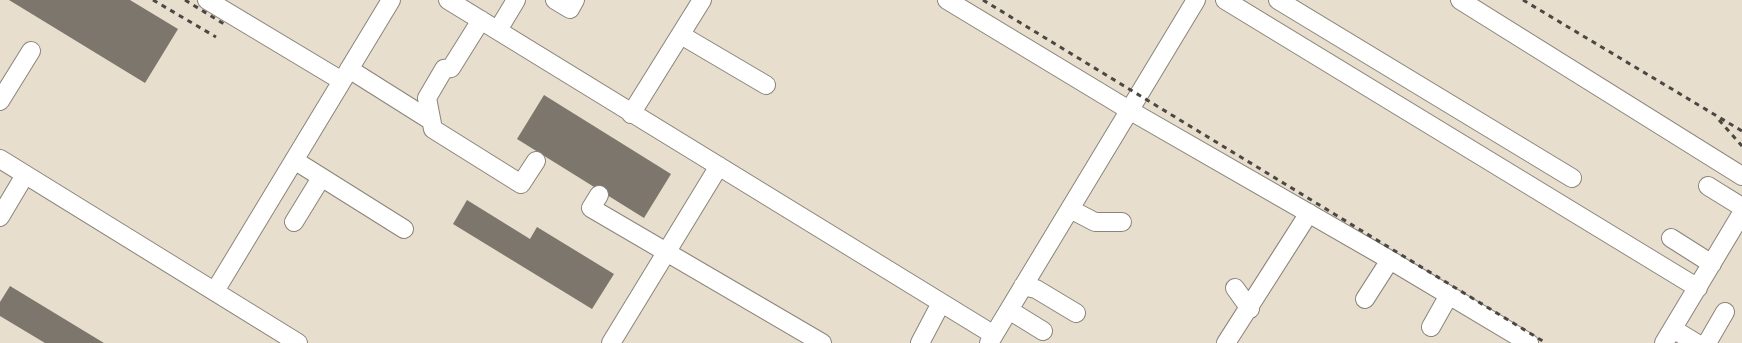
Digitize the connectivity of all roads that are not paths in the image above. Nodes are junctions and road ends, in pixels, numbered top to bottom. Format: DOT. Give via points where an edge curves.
graph roads {
  1 [pos="207,0"];
  2 [pos="391,0"];
  3 [pos="448,0"];
  4 [pos="516,0"];
  5 [pos="555,0"];
  6 [pos="575,0"];
  7 [pos="702,0"];
  8 [pos="1196,0"];
  9 [pos="1225,0"];
  10 [pos="1278,0"];
  11 [pos="1460,0"];
  12 [pos="951,1"];
  13 [pos="481,20"];
  14 [pos="498,30"];
  15 [pos="681,35"];
  16 [pos="31,51"];
  17 [pos="346,75"];
  18 [pos="766,85"];
  19 [pos="0,101"];
  20 [pos="1129,110"];
  21 [pos="631,114"];
  22 [pos="430,120"];
  23 [pos="0,159"];
  24 [pos="294,160"];
  25 [pos="536,161"];
  26 [pos="719,166"];
  27 [pos="25,175"];
  28 [pos="1742,176"];
  29 [pos="321,178"];
  30 [pos="1572,178"];
  31 [pos="1708,186"];
  32 [pos="599,195"];
  33 [pos="1742,207"];
  34 [pos="1070,209"];
  35 [pos="1309,213"];
  36 [pos="1742,214"];
  37 [pos="0,217"];
  38 [pos="294,222"];
  39 [pos="1122,222"];
  40 [pos="404,229"];
  41 [pos="1671,238"];
  42 [pos="666,253"];
  43 [pos="1390,260"];
  44 [pos="1712,264"];
  45 [pos="1023,286"];
  46 [pos="1235,288"];
  47 [pos="1698,288"];
  48 [pos="215,291"];
  49 [pos="1449,295"];
  50 [pos="1365,299"];
  51 [pos="941,303"];
  52 [pos="1250,309"];
  53 [pos="1009,310"];
  54 [pos="1725,312"];
  55 [pos="1076,313"];
  56 [pos="1432,327"];
  57 [pos="1044,332"];
  58 [pos="1668,336"];
  59 [pos="992,339"];
  60 [pos="298,343"];
  61 [pos="611,343"];
  62 [pos="822,343"];
  63 [pos="920,343"];
  64 [pos="1226,343"];
  65 [pos="1529,343"];
  66 [pos="1696,343"];
  67 [pos="1707,343"];
  1 -- 17 [label="lane"];
  2 -- 17 [label="lane"];
  3 -- 13 [label="lane"];
  4 -- 14 [label="lane"];
  5 -- 6 [label="lane" via="570,8"];
  7 -- 15 [label="lane"];
  8 -- 20 [label="lane"];
  9 -- 47 [label="lane"];
  10 -- 30 [label="lane"];
  11 -- 28 [label="lane"];
  12 -- 20 [label="lane"];
  13 -- 14 [label="lane"];
  13 -- 22 [label="lane" via="451,68 444,69 427,98"];
  14 -- 21 [label="lane"];
  15 -- 18 [label="lane"];
  15 -- 21 [label="lane"];
  16 -- 19 [label="lane"];
  17 -- 22 [label="lane"];
  17 -- 24 [label="lane"];
  20 -- 34 [label="lane"];
  20 -- 35 [label="lane"];
  21 -- 26 [label="lane"];
  22 -- 25 [label="lane" via="433,128 521,184"];
  23 -- 27 [label="lane"];
  24 -- 29 [label="lane"];
  24 -- 48 [label="lane"];
  26 -- 42 [label="lane"];
  26 -- 51 [label="lane"];
  27 -- 37 [label="lane"];
  27 -- 48 [label="lane"];
  29 -- 38 [label="lane"];
  29 -- 40 [label="lane"];
  31 -- 33 [label="lane"];
  32 -- 42 [label="lane" via="591,208"];
  34 -- 39 [label="lane" via="1096,222"];
  34 -- 45 [label="lane"];
  35 -- 43 [label="lane"];
  35 -- 52 [label="lane"];
  36 -- 44 [label="lane"];
  41 -- 44 [label="lane"];
  42 -- 61 [label="lane"];
  42 -- 62 [label="lane"];
  43 -- 49 [label="lane"];
  43 -- 50 [label="lane"];
  44 -- 47 [label="lane"];
  45 -- 53 [label="lane"];
  45 -- 55 [label="lane" via="1036,289"];
  46 -- 52 [label="lane"];
  47 -- 58 [label="lane"];
  48 -- 60 [label="lane"];
  49 -- 56 [label="lane"];
  49 -- 65 [label="lane"];
  51 -- 59 [label="lane"];
  51 -- 63 [label="lane"];
  52 -- 64 [label="lane"];
  53 -- 57 [label="lane"];
  53 -- 59 [label="lane"];
  54 -- 67 [label="lane"];
  58 -- 66 [label="lane"];
}
